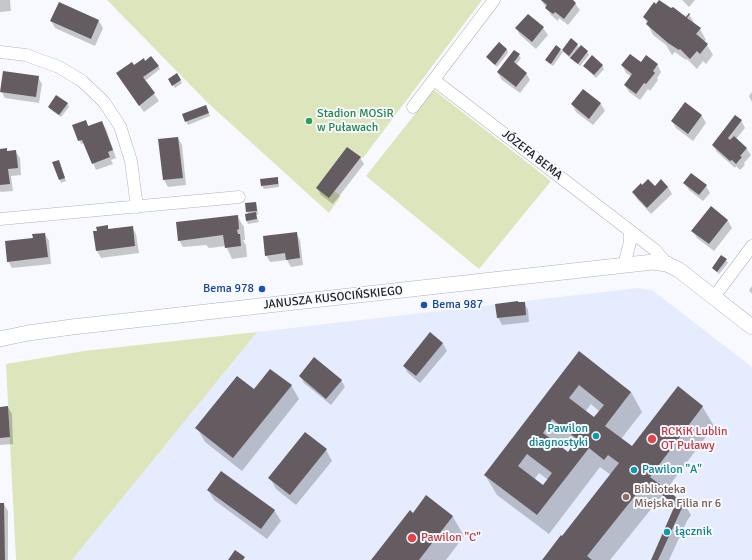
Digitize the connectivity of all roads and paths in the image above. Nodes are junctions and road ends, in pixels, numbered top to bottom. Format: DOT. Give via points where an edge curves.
graph roads {
  1 [pos="494,0"];
  2 [pos="0,52"];
  3 [pos="434,80"];
  4 [pos="413,107"];
  5 [pos="239,197"];
  6 [pos="137,207"];
  7 [pos="0,219"];
  8 [pos="630,231"];
  9 [pos="752,246"];
  10 [pos="667,264"];
  11 [pos="624,265"];
  12 [pos="714,297"];
  13 [pos="752,327"];
  14 [pos="0,340"];
  1 -- 3 [label="street"];
  2 -- 6 [label="street" via="26,55 59,67 82,81 104,102 120,126 131,161"];
  3 -- 4 [label="street"];
  3 -- 8 [label="street, JÓZEFA BEMA"];
  5 -- 6 [label="street"];
  6 -- 7 [label="street"];
  8 -- 10 [label="street, JÓZEFA BEMA" via="655,250"];
  8 -- 11 [label="street"];
  9 -- 12 [label="street"];
  10 -- 11 [label="street, JANUSZA KUSOCIŃSKIEGO" via="653,262"];
  10 -- 12 [label="street, JÓZEFA BEMA"];
  11 -- 14 [label="street, JANUSZA KUSOCIŃSKIEGO" via="72,327"];
  12 -- 13 [label="street, JÓZEFA BEMA"];
}
